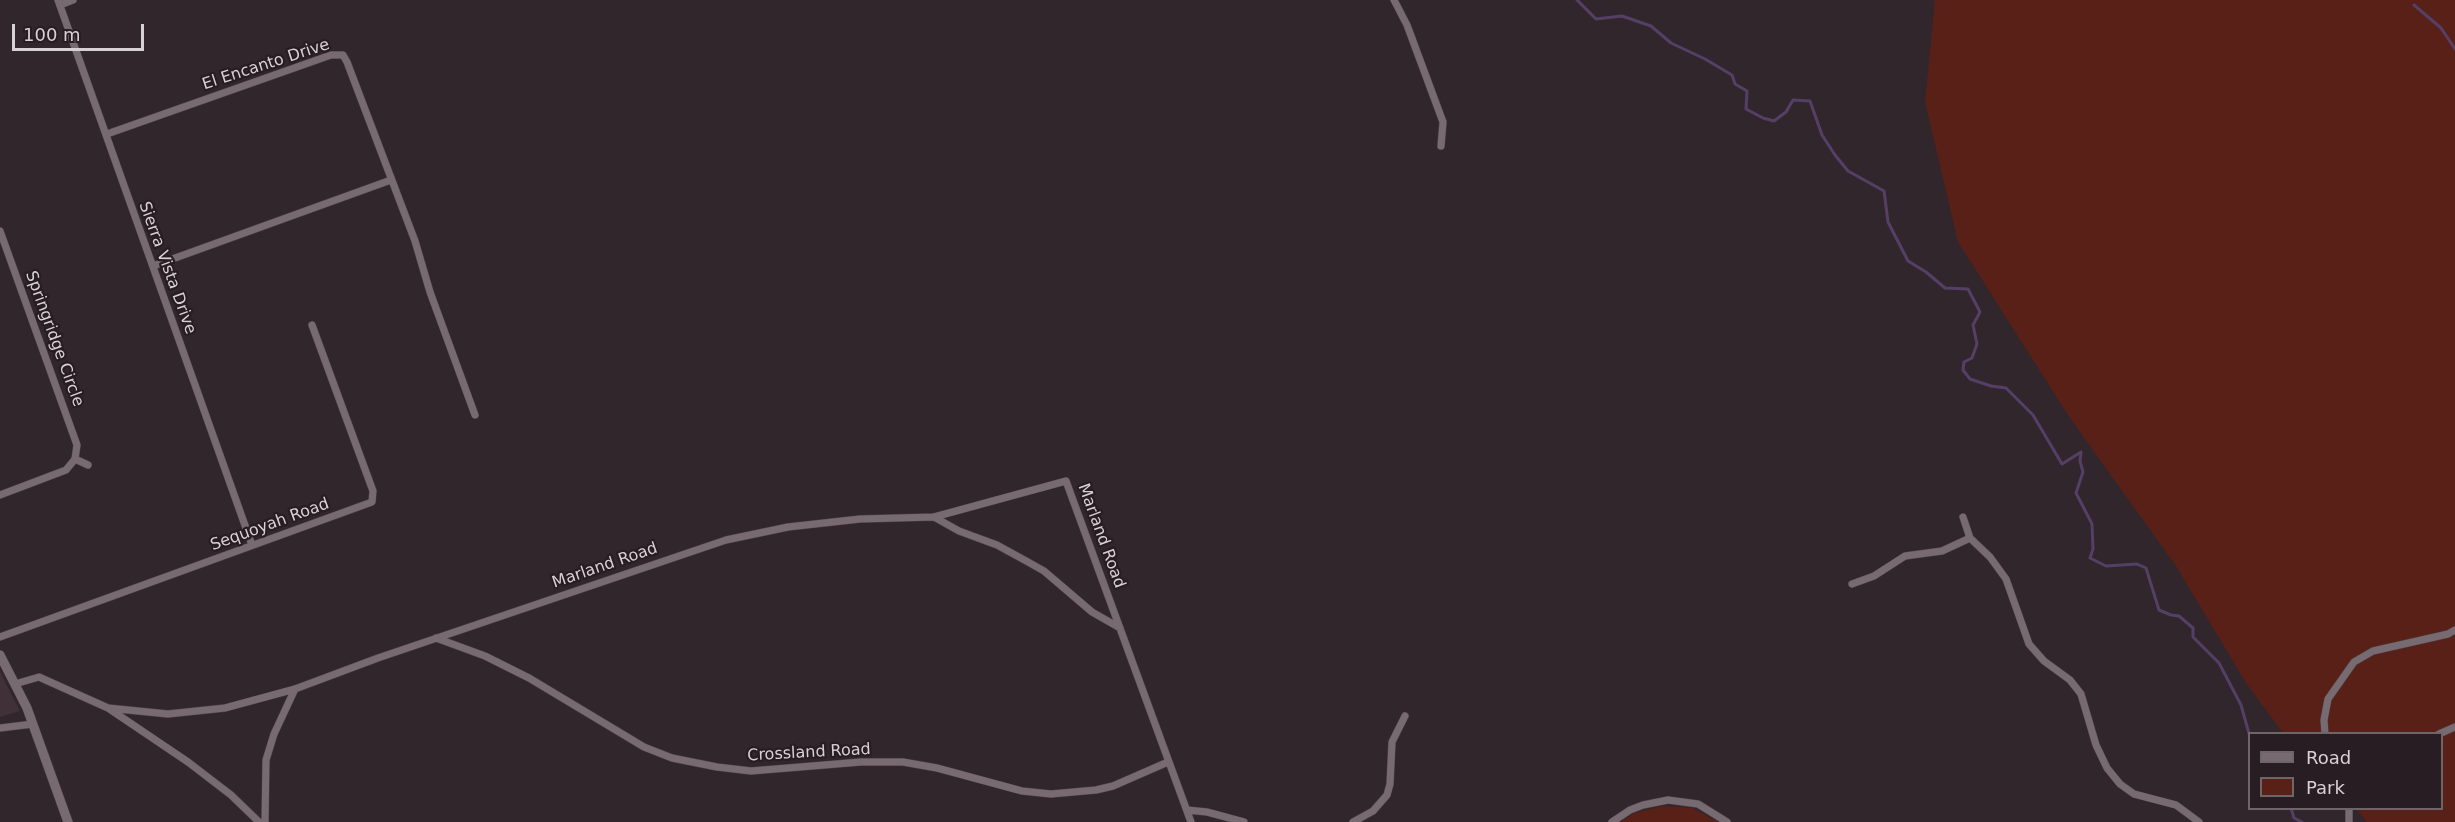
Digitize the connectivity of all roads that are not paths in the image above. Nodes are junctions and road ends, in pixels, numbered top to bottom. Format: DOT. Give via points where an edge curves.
graph roads {
  1 [pos="73,0"];
  2 [pos="1394,0"];
  3 [pos="59,2"];
  4 [pos="106,134"];
  5 [pos="1441,146"];
  6 [pos="391,180"];
  7 [pos="0,231"];
  8 [pos="153,266"];
  9 [pos="312,325"];
  10 [pos="475,415"];
  11 [pos="75,459"];
  12 [pos="88,465"];
  13 [pos="0,495"];
  14 [pos="934,517"];
  15 [pos="1962,517"];
  16 [pos="1970,538"];
  17 [pos="252,545"];
  18 [pos="1852,584"];
  19 [pos="1120,628"];
  20 [pos="2453,633"];
  21 [pos="0,637"];
  22 [pos="436,638"];
  23 [pos="0,655"];
  24 [pos="15,684"];
  25 [pos="295,689"];
  26 [pos="108,708"];
  27 [pos="1405,716"];
  28 [pos="33,724"];
  29 [pos="0,728"];
  30 [pos="2325,732"];
  31 [pos="1168,762"];
  32 [pos="1187,810"];
  33 [pos="68,822"];
  34 [pos="259,822"];
  35 [pos="265,822"];
  36 [pos="1191,822"];
  37 [pos="1244,822"];
  38 [pos="1353,822"];
  39 [pos="1612,822"];
  40 [pos="1727,822"];
  41 [pos="2199,822"];
  1 -- 3 [label="street"];
  2 -- 5 [label="street" via="1443,122"];
  3 -- 4 [label="street, Sierra Vista Drive"];
  4 -- 6 [label="street, El Encanto Drive" via="337,54 347,62"];
  4 -- 8 [label="street, Sierra Vista Drive"];
  6 -- 8 [label="street"];
  6 -- 10 [label="street, El Encanto Drive"];
  7 -- 11 [label="street, Springridge Circle" via="77,445"];
  8 -- 17 [label="street, Sierra Vista Drive"];
  9 -- 17 [label="street, Sequoyah Road" via="374,497 368,505"];
  11 -- 12 [label="street"];
  11 -- 13 [label="street" via="59,474"];
  14 -- 19 [label="street" via="1036,566 1092,612"];
  14 -- 19 [label="street, Marland Road" via="1066,481"];
  14 -- 22 [label="street, Marland Road" via="860,519 788,527 726,540"];
  15 -- 16 [label="street"];
  16 -- 18 [label="street" via="1942,551 1905,556 1874,576"];
  16 -- 41 [label="street" via="2002,570 2036,653 2081,694 2107,768 2134,794 2176,806"];
  17 -- 21 [label="street, Sequoyah Road"];
  19 -- 31 [label="street, Marland Road"];
  20 -- 30 [label="street" via="2373,651 2354,662 2328,699"];
  22 -- 25 [label="street, Marland Road"];
  22 -- 31 [label="street, Crossland Road" via="529,678 644,747 672,758 717,767 751,771 903,762 1022,791 1051,794 1113,786"];
  23 -- 24 [label="street"];
  24 -- 26 [label="street" via="39,677"];
  24 -- 28 [label="street"];
  25 -- 26 [label="street, Marland Road" via="196,712 168,714"];
  25 -- 35 [label="street" via="266,760"];
  26 -- 34 [label="street" via="197,769"];
  27 -- 38 [label="street" via="1392,741 1387,795 1373,811"];
  28 -- 29 [label="street"];
  28 -- 33 [label="street"];
  31 -- 32 [label="street, Marland Road"];
  32 -- 36 [label="street, Marland Road"];
  32 -- 37 [label="street"];
  39 -- 40 [label="street" via="1630,810 1668,800 1698,804"];
}
